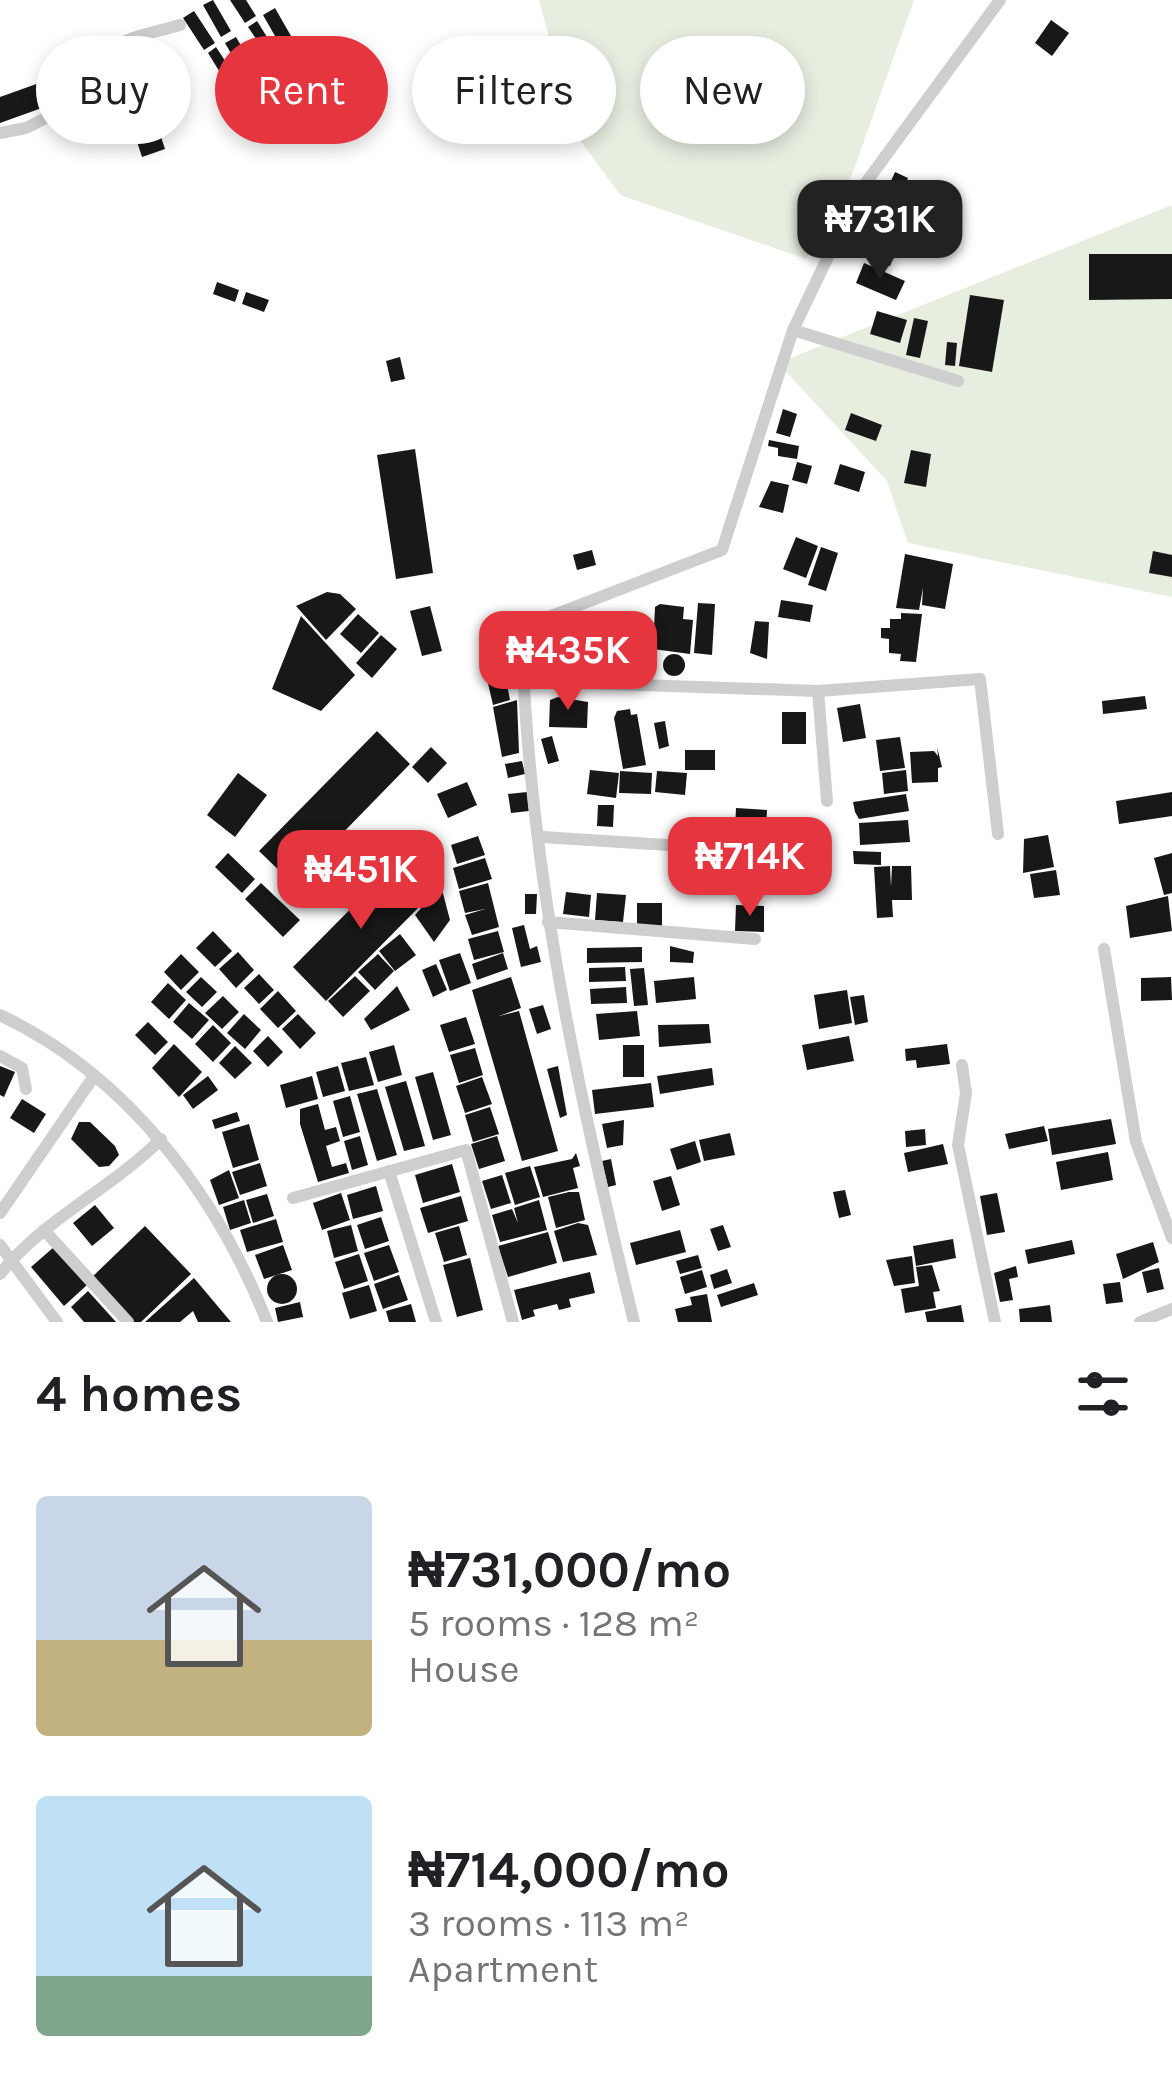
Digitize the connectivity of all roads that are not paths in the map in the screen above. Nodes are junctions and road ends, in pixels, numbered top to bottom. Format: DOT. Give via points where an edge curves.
graph roads {
  1 [pos="1000,0"];
  2 [pos="180,25"];
  3 [pos="0,133"];
  4 [pos="793,330"];
  5 [pos="958,381"];
  6 [pos="524,680"];
  7 [pos="818,691"];
  8 [pos="827,801"];
  9 [pos="998,833"];
  10 [pos="542,837"];
  11 [pos="731,849"];
  12 [pos="548,922"];
  13 [pos="755,939"];
  14 [pos="1104,950"];
  15 [pos="0,1016"];
  16 [pos="0,1056"];
  17 [pos="962,1065"];
  18 [pos="92,1079"];
  19 [pos="26,1089"];
  20 [pos="161,1139"];
  21 [pos="389,1172"];
  22 [pos="293,1198"];
  23 [pos="0,1213"];
  24 [pos="44,1230"];
  25 [pos="1172,1238"];
  26 [pos="0,1245"];
  27 [pos="12,1258"];
  28 [pos="0,1274"];
  29 [pos="1172,1309"];
  30 [pos="57,1322"];
  31 [pos="128,1322"];
  32 [pos="267,1322"];
  33 [pos="436,1322"];
  34 [pos="513,1322"];
  35 [pos="634,1322"];
  36 [pos="995,1322"];
  37 [pos="1140,1322"];
  1 -- 4 [label="street" via="860,192"];
  2 -- 3 [label="street" via="112,45 98,56 86,98"];
  4 -- 5 [label="street"];
  4 -- 6 [label="street" via="722,550 530,626 522,640"];
  6 -- 7 [label="street"];
  6 -- 10 [label="street"];
  7 -- 8 [label="street"];
  7 -- 9 [label="street" via="980,679"];
  10 -- 11 [label="street"];
  10 -- 12 [label="street"];
  12 -- 13 [label="street"];
  12 -- 35 [label="street" via="582,1109"];
  14 -- 25 [label="street" via="1136,1142"];
  15 -- 18 [label="street"];
  16 -- 19 [label="street" via="22,1068"];
  17 -- 36 [label="street" via="958,1145"];
  18 -- 20 [label="street"];
  18 -- 23 [label="street"];
  20 -- 24 [label="street"];
  20 -- 32 [label="street" via="224,1227"];
  21 -- 22 [label="street"];
  21 -- 33 [label="street"];
  21 -- 34 [label="street" via="466,1150"];
  24 -- 27 [label="street"];
  24 -- 31 [label="street"];
  26 -- 27 [label="street"];
  27 -- 28 [label="street"];
  27 -- 30 [label="street"];
  29 -- 37 [label="street"];
}
